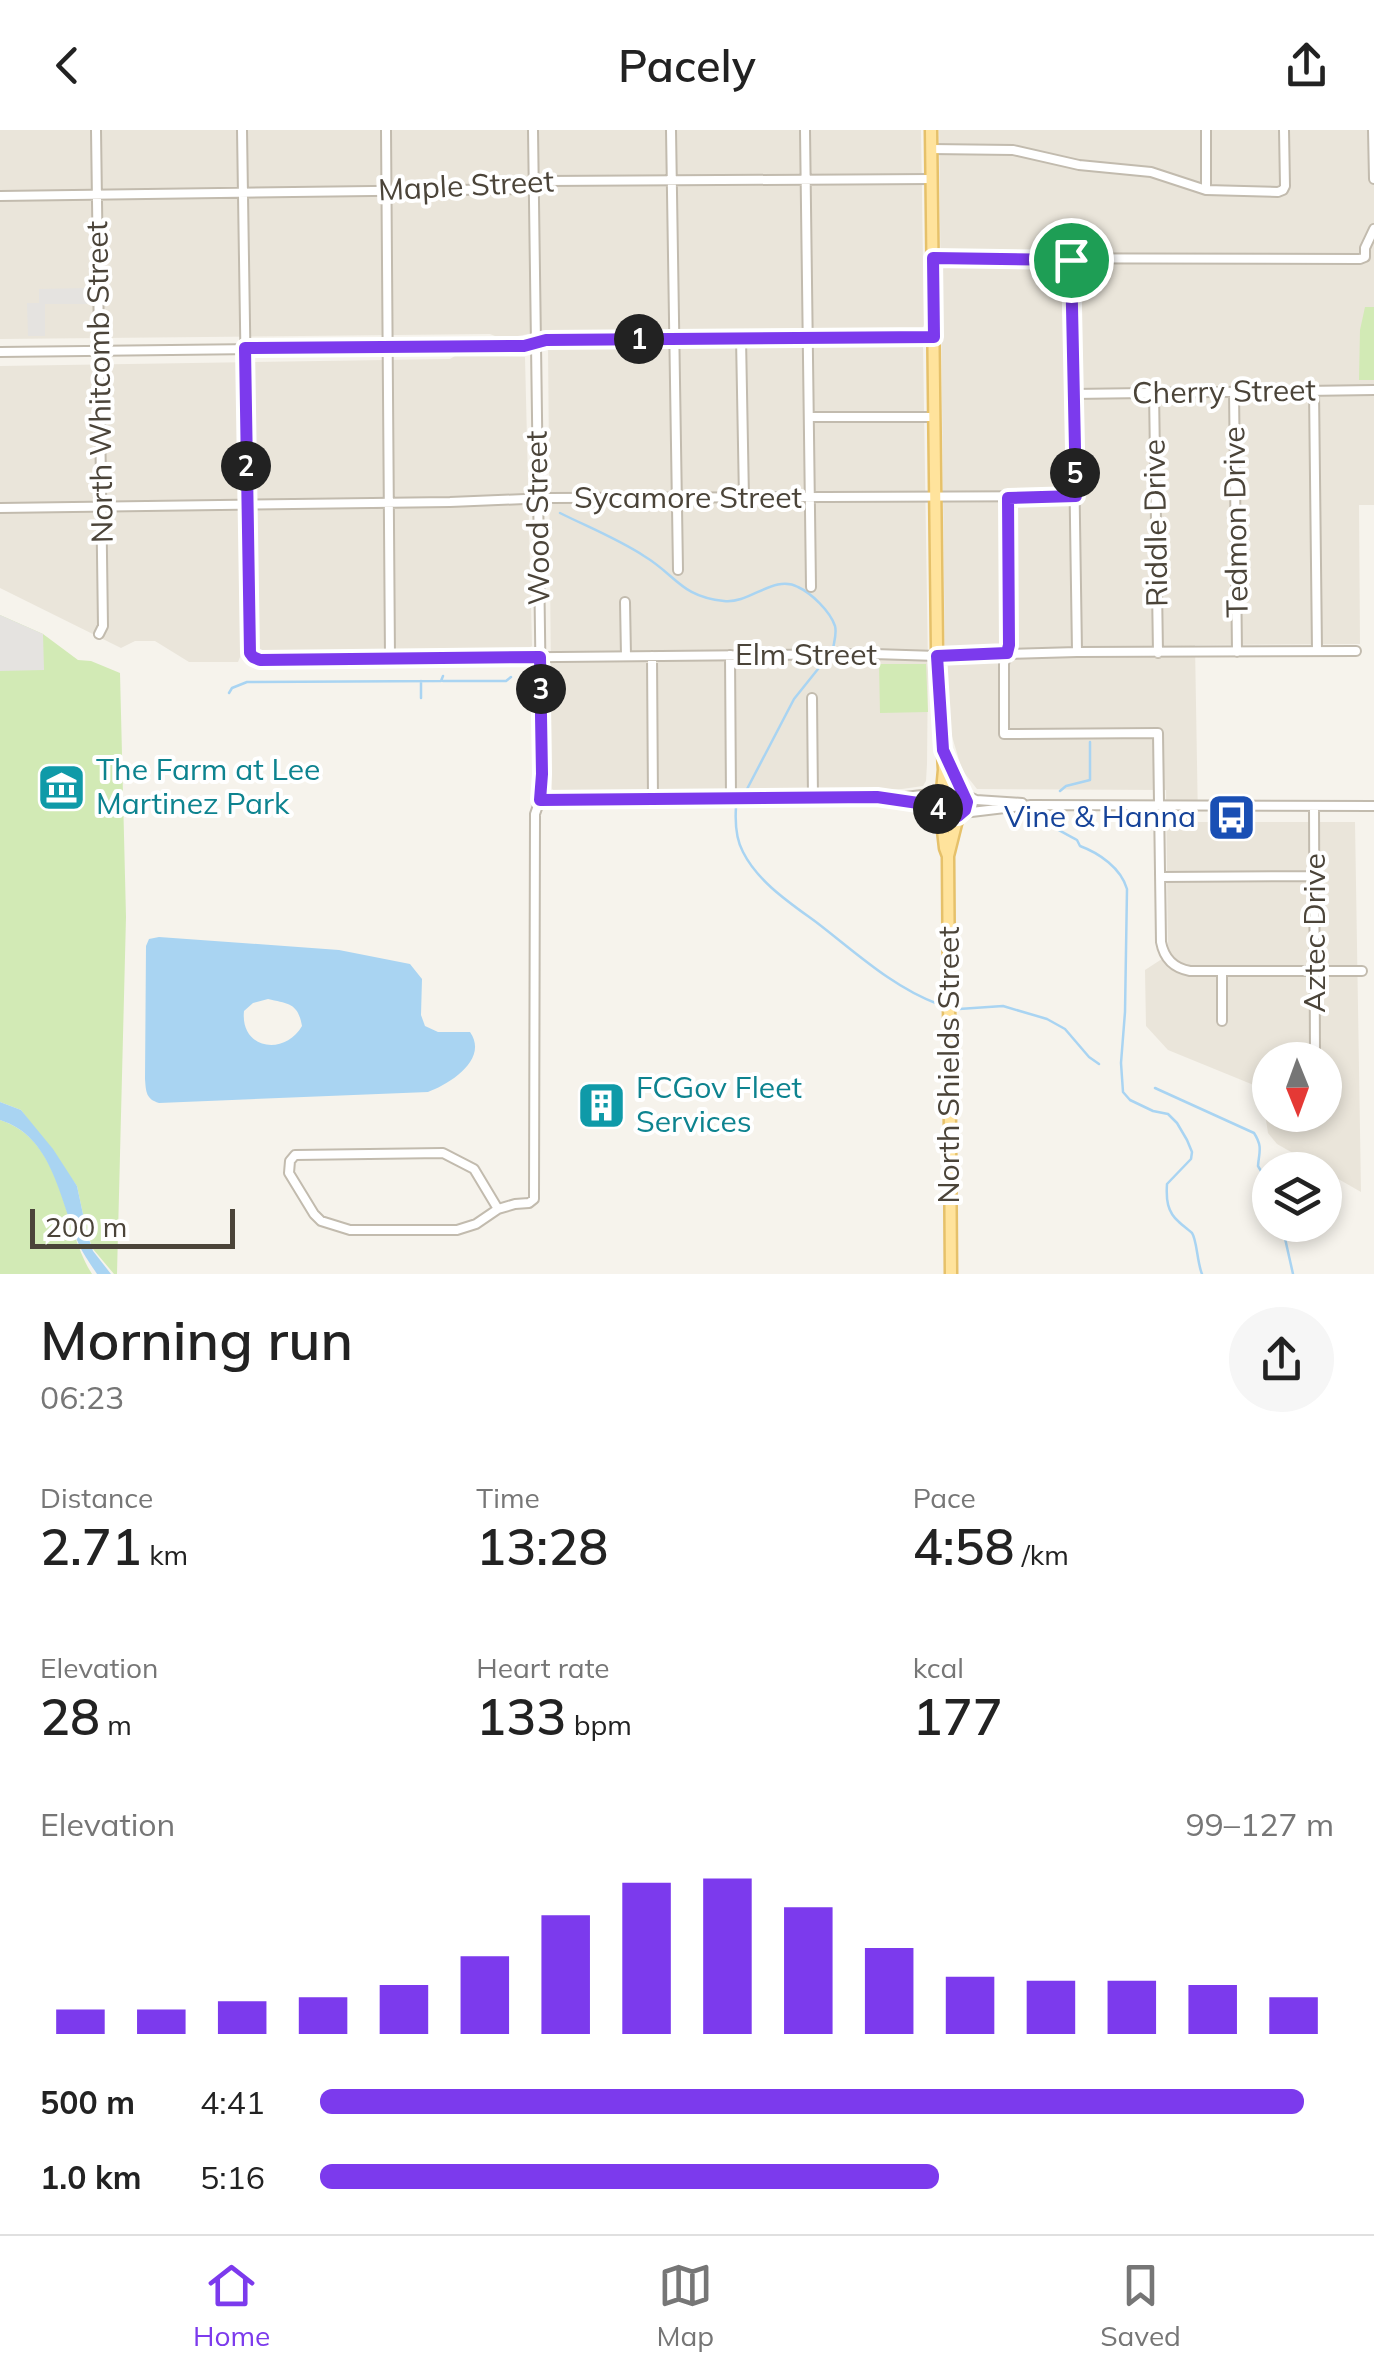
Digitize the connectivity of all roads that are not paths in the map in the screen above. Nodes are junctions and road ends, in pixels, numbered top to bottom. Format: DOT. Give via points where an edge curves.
graph roads {
  1 [pos="96,130"];
  2 [pos="242,130"];
  3 [pos="386,130"];
  4 [pos="533,130"];
  5 [pos="671,130"];
  6 [pos="805,130"];
  7 [pos="931,130"];
  8 [pos="1206,130"];
  9 [pos="1284,130"];
  10 [pos="1374,130"];
  11 [pos="932,149"];
  12 [pos="932,178"];
  13 [pos="805,179"];
  14 [pos="1374,179"];
  15 [pos="671,180"];
  16 [pos="534,184"];
  17 [pos="1206,190"];
  18 [pos="387,191"];
  19 [pos="242,193"];
  20 [pos="97,195"];
  21 [pos="0,196"];
  22 [pos="1374,229"];
  23 [pos="933,258"];
  24 [pos="1071,260"];
  25 [pos="934,337"];
  26 [pos="741,338"];
  27 [pos="674,339"];
  28 [pos="809,339"];
  29 [pos="535,342"];
  30 [pos="388,347"];
  31 [pos="245,348"];
  32 [pos="100,351"];
  33 [pos="0,352"];
  34 [pos="1314,390"];
  35 [pos="1374,390"];
  36 [pos="1234,391"];
  37 [pos="1154,392"];
  38 [pos="1073,394"];
  39 [pos="934,417"];
  40 [pos="810,418"];
  41 [pos="1076,496"];
  42 [pos="538,498"];
  43 [pos="676,498"];
  44 [pos="744,498"];
  45 [pos="810,498"];
  46 [pos="935,498"];
  47 [pos="1008,498"];
  48 [pos="389,503"];
  49 [pos="247,506"];
  50 [pos="102,507"];
  51 [pos="0,508"];
  52 [pos="678,570"];
  53 [pos="811,587"];
  54 [pos="625,602"];
  55 [pos="99,634"];
  56 [pos="1356,650"];
  57 [pos="1317,651"];
  58 [pos="1077,652"];
  59 [pos="1158,652"];
  60 [pos="1237,652"];
  61 [pos="1007,653"];
  62 [pos="730,655"];
  63 [pos="626,656"];
  64 [pos="652,656"];
  65 [pos="937,656"];
  66 [pos="540,657"];
  67 [pos="390,658"];
  68 [pos="812,698"];
  69 [pos="943,750"];
  70 [pos="940,792"];
  71 [pos="963,793"];
  72 [pos="731,798"];
  73 [pos="814,798"];
  74 [pos="896,798"];
  75 [pos="540,800"];
  76 [pos="653,800"];
  77 [pos="1032,805"];
  78 [pos="1159,806"];
  79 [pos="1314,806"];
  80 [pos="1374,806"];
  81 [pos="939,811"];
  82 [pos="960,815"];
  83 [pos="948,856"];
  84 [pos="1314,876"];
  85 [pos="1160,877"];
  86 [pos="1222,971"];
  87 [pos="1315,971"];
  88 [pos="1362,971"];
  89 [pos="1222,1021"];
  90 [pos="1315,1042"];
  91 [pos="498,1208"];
  92 [pos="951,1274"];
  1 -- 20 [label="street, North Whitcomb Street"];
  2 -- 19 [label="street"];
  3 -- 18 [label="street"];
  4 -- 16 [label="street, Wood Street"];
  5 -- 15 [label="street"];
  6 -- 13 [label="street"];
  7 -- 11 [label="main road"];
  8 -- 17 [label="street"];
  9 -- 17 [label="street" via="1283,190"];
  10 -- 14 [label="street"];
  11 -- 12 [label="main road"];
  11 -- 17 [label="street" via="1013,150 1151,172"];
  12 -- 13 [label="street, Maple Street"];
  12 -- 23 [label="main road"];
  13 -- 15 [label="street, Maple Street"];
  13 -- 28 [label="street"];
  15 -- 16 [label="street, Maple Street"];
  15 -- 27 [label="street"];
  16 -- 18 [label="street, Maple Street"];
  16 -- 29 [label="street, Wood Street"];
  18 -- 19 [label="street, Maple Street"];
  18 -- 30 [label="street"];
  19 -- 20 [label="street, Maple Street"];
  19 -- 31 [label="street"];
  20 -- 21 [label="street, Maple Street"];
  20 -- 32 [label="street, North Whitcomb Street"];
  22 -- 24 [label="street" via="1360,259"];
  23 -- 24 [label="street"];
  23 -- 25 [label="main road"];
  24 -- 38 [label="street"];
  25 -- 28 [label="street"];
  25 -- 39 [label="main road"];
  26 -- 27 [label="street"];
  26 -- 28 [label="street"];
  26 -- 44 [label="street"];
  27 -- 29 [label="street"];
  27 -- 43 [label="street"];
  28 -- 40 [label="street"];
  29 -- 30 [label="street"];
  29 -- 42 [label="street, Wood Street"];
  30 -- 31 [label="street"];
  30 -- 48 [label="street"];
  31 -- 32 [label="street"];
  31 -- 49 [label="street"];
  32 -- 33 [label="street"];
  32 -- 50 [label="street, North Whitcomb Street"];
  34 -- 35 [label="street, Cherry Street"];
  34 -- 36 [label="street, Cherry Street"];
  34 -- 57 [label="street"];
  36 -- 37 [label="street, Cherry Street"];
  36 -- 60 [label="street, Tedmon Drive"];
  37 -- 38 [label="street, Cherry Street"];
  37 -- 59 [label="street, Riddle Drive"];
  38 -- 41 [label="street"];
  39 -- 40 [label="street"];
  39 -- 46 [label="main road"];
  40 -- 45 [label="street"];
  41 -- 47 [label="street, Sycamore Street"];
  41 -- 58 [label="street"];
  42 -- 43 [label="street, Sycamore Street"];
  42 -- 48 [label="street, Sycamore Street"];
  42 -- 66 [label="street, Wood Street"];
  43 -- 44 [label="street, Sycamore Street"];
  43 -- 52 [label="street"];
  44 -- 45 [label="street, Sycamore Street"];
  45 -- 46 [label="street, Sycamore Street"];
  45 -- 53 [label="street"];
  46 -- 47 [label="street, Sycamore Street"];
  46 -- 65 [label="main road"];
  47 -- 61 [label="street"];
  48 -- 49 [label="street, Sycamore Street"];
  48 -- 67 [label="street"];
  49 -- 50 [label="street, Sycamore Street"];
  49 -- 67 [label="street, Elm Street" via="250,653 256,660"];
  50 -- 51 [label="street, Sycamore Street"];
  50 -- 55 [label="street, North Whitcomb Street"];
  54 -- 63 [label="street"];
  56 -- 57 [label="street, Elm Street"];
  57 -- 60 [label="street, Elm Street"];
  58 -- 59 [label="street, Elm Street"];
  58 -- 61 [label="street, Elm Street"];
  59 -- 60 [label="street, Elm Street"];
  61 -- 65 [label="street, Elm Street"];
  61 -- 78 [label="street" via="1004,734 1158,733"];
  62 -- 64 [label="street, Elm Street"];
  62 -- 65 [label="street, Elm Street"];
  62 -- 72 [label="street"];
  63 -- 64 [label="street, Elm Street"];
  63 -- 66 [label="street, Elm Street"];
  64 -- 76 [label="street"];
  65 -- 69 [label="main road"];
  66 -- 67 [label="street, Elm Street"];
  66 -- 75 [label="street, Wood Street"];
  68 -- 73 [label="street"];
  69 -- 70 [label="main road"];
  69 -- 71 [label="main road"];
  70 -- 71 [label="main road"];
  70 -- 74 [label="street"];
  70 -- 81 [label="main road"];
  71 -- 77 [label="street"];
  71 -- 82 [label="main road" via="967,802"];
  72 -- 73 [label="street"];
  72 -- 76 [label="street"];
  73 -- 74 [label="street"];
  74 -- 81 [label="street"];
  75 -- 76 [label="street"];
  75 -- 91 [label="street, Wood Street" via="534,1198"];
  77 -- 78 [label="street"];
  77 -- 82 [label="street"];
  78 -- 79 [label="street"];
  78 -- 85 [label="street"];
  79 -- 80 [label="street"];
  79 -- 84 [label="street, Aztec Drive"];
  81 -- 82 [label="main road"];
  81 -- 83 [label="main road, North Shields Street"];
  82 -- 83 [label="main road, North Shields Street"];
  83 -- 92 [label="main road, North Shields Street"];
  84 -- 85 [label="street"];
  84 -- 87 [label="street, Aztec Drive"];
  85 -- 86 [label="street" via="1162,946 1171,963"];
  86 -- 87 [label="street"];
  86 -- 89 [label="street"];
  87 -- 88 [label="street"];
  87 -- 90 [label="street, Aztec Drive"];
  91 -- 91 [label="street" via="474,1169 443,1154 304,1154 290,1161 289,1173 314,1214 331,1226 457,1230"];
}
